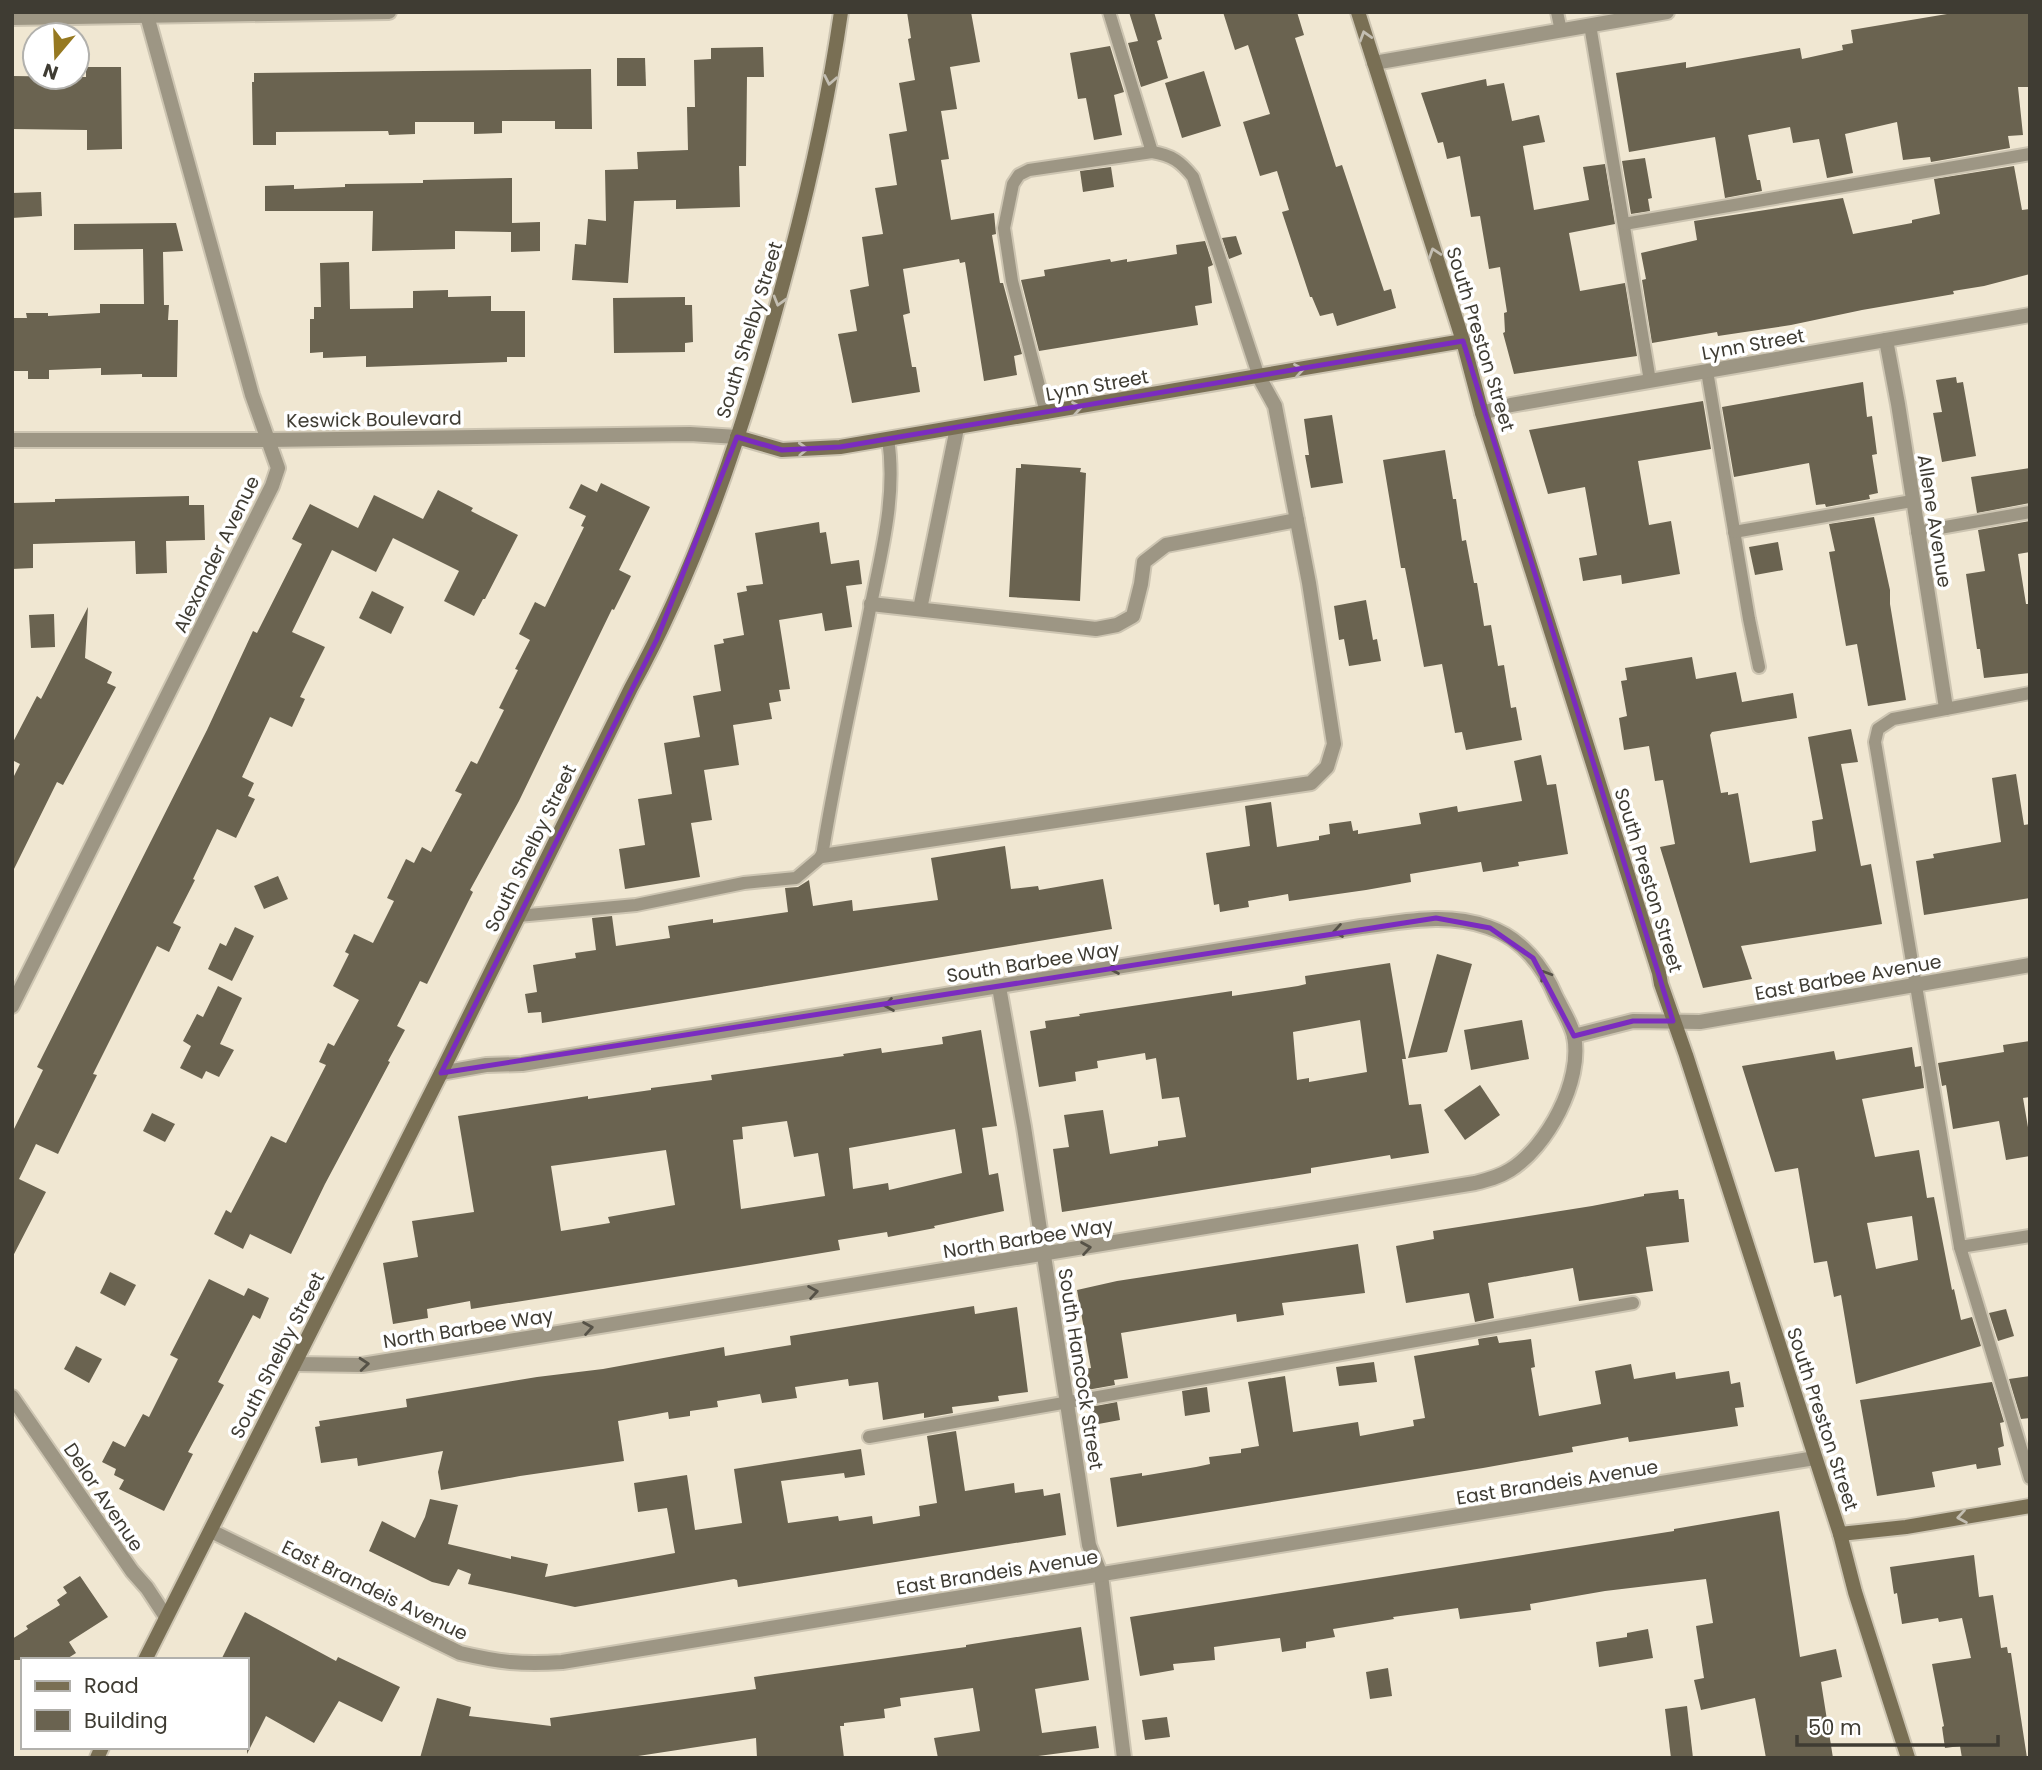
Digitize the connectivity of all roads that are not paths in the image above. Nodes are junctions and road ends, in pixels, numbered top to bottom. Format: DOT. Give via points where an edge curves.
graph roads {
  1 [pos="389,12"];
  2 [pos="841,12"];
  3 [pos="1109,12"];
  4 [pos="1358,12"];
  5 [pos="1558,12"];
  6 [pos="1667,12"];
  7 [pos="147,13"];
  8 [pos="12,18"];
  9 [pos="1590,26"];
  10 [pos="1561,30"];
  11 [pos="1374,63"];
  12 [pos="1152,152"];
  13 [pos="2030,154"];
  14 [pos="1623,224"];
  15 [pos="2030,315"];
  16 [pos="1886,340"];
  17 [pos="1463,341"];
  18 [pos="1707,371"];
  19 [pos="1259,377"];
  20 [pos="1650,381"];
  21 [pos="1046,413"];
  22 [pos="1482,413"];
  23 [pos="957,428"];
  24 [pos="737,437"];
  25 [pos="888,439"];
  26 [pos="12,440"];
  27 [pos="269,440"];
  28 [pos="1912,501"];
  29 [pos="2030,512"];
  30 [pos="1297,520"];
  31 [pos="1734,532"];
  32 [pos="1917,532"];
  33 [pos="871,604"];
  34 [pos="920,609"];
  35 [pos="1759,667"];
  36 [pos="2030,693"];
  37 [pos="1946,708"];
  38 [pos="822,856"];
  39 [pos="519,916"];
  40 [pos="2030,965"];
  41 [pos="1914,985"];
  42 [pos="999,987"];
  43 [pos="12,1006"];
  44 [pos="1673,1021"];
  45 [pos="1574,1036"];
  46 [pos="441,1073"];
  47 [pos="2030,1236"];
  48 [pos="1960,1248"];
  49 [pos="1042,1255"];
  50 [pos="1633,1303"];
  51 [pos="296,1364"];
  52 [pos="12,1397"];
  53 [pos="1068,1402"];
  54 [pos="869,1437"];
  55 [pos="1815,1458"];
  56 [pos="2030,1478"];
  57 [pos="2030,1506"];
  58 [pos="211,1531"];
  59 [pos="1840,1534"];
  60 [pos="1101,1575"];
  61 [pos="166,1617"];
  62 [pos="146,1658"];
  63 [pos="1124,1758"];
  64 [pos="1908,1758"];
  1 -- 7 [label="street"];
  2 -- 24 [label="main road, South Shelby Street, one-way" via="799,231"];
  3 -- 12 [label="lane"];
  11 -- 4 [label="main road, South Preston Street, one-way"];
  5 -- 10 [label="lane"];
  6 -- 9 [label="street"];
  7 -- 8 [label="street"];
  7 -- 27 [label="street, Alexander Avenue" via="252,394"];
  9 -- 10 [label="street"];
  9 -- 14 [label="lane"];
  10 -- 11 [label="street"];
  17 -- 11 [label="main road, South Preston Street, one-way"];
  12 -- 19 [label="lane" via="1181,162 1193,177"];
  12 -- 21 [label="lane" via="1029,170 1013,184 1004,228 1012,281"];
  13 -- 14 [label="lane"];
  14 -- 20 [label="lane"];
  15 -- 16 [label="street, Lynn Street"];
  16 -- 18 [label="street, Lynn Street"];
  16 -- 28 [label="street, Allene Avenue"];
  19 -- 17 [label="main road, Lynn Street, one-way"];
  17 -- 22 [label="main road, South Preston Street"];
  18 -- 20 [label="street, Lynn Street"];
  18 -- 31 [label="lane"];
  21 -- 19 [label="main road, Lynn Street, one-way"];
  19 -- 30 [label="street" via="1275,406"];
  20 -- 22 [label="street, Lynn Street"];
  21 -- 23 [label="main road, Lynn Street"];
  22 -- 44 [label="main road, South Preston Street"];
  23 -- 25 [label="main road, Lynn Street"];
  23 -- 34 [label="street"];
  24 -- 25 [label="main road, Lynn Street, one-way" via="782,450"];
  24 -- 27 [label="street, Keswick Boulevard"];
  24 -- 39 [label="main road, South Shelby Street" via="722,486 657,639"];
  25 -- 33 [label="lane" via="891,482"];
  26 -- 27 [label="street, Keswick Boulevard"];
  27 -- 43 [label="street, Alexander Avenue" via="278,468 272,486"];
  28 -- 31 [label="lane"];
  28 -- 32 [label="street, Allene Avenue"];
  29 -- 32 [label="lane"];
  30 -- 34 [label="street" via="1166,544 1144,562 1133,616 1116,625 1096,629"];
  30 -- 38 [label="street" via="1334,744 1327,766 1311,783"];
  31 -- 35 [label="lane"];
  32 -- 37 [label="street, Allene Avenue"];
  33 -- 34 [label="street"];
  33 -- 38 [label="lane"];
  36 -- 37 [label="lane"];
  37 -- 41 [label="lane" via="1894,719 1878,729 1875,742"];
  38 -- 39 [label="lane" via="796,877 636,905"];
  39 -- 46 [label="main road, South Shelby Street"];
  40 -- 41 [label="street, East Barbee Avenue"];
  41 -- 44 [label="street, East Barbee Avenue" via="1700,1022"];
  41 -- 48 [label="lane"];
  45 -- 42 [label="street, South Barbee Way, one-way" via="1546,975 1533,958 1510,938 1459,919 1361,927"];
  42 -- 46 [label="street, South Barbee Way, one-way"];
  42 -- 49 [label="street, South Hancock Street"];
  44 -- 45 [label="street" via="1633,1021"];
  44 -- 55 [label="main road, South Preston Street"];
  49 -- 45 [label="street, North Barbee Way, one-way" via="1491,1179 1510,1170 1545,1136 1574,1070"];
  46 -- 51 [label="main road, South Shelby Street"];
  47 -- 48 [label="lane"];
  48 -- 56 [label="lane"];
  51 -- 49 [label="street, North Barbee Way, one-way" via="362,1365"];
  49 -- 53 [label="street, South Hancock Street"];
  50 -- 53 [label="lane"];
  51 -- 58 [label="main road, South Shelby Street"];
  52 -- 61 [label="street, Delor Avenue"];
  53 -- 54 [label="lane"];
  53 -- 60 [label="street, South Hancock Street" via="1089,1545"];
  55 -- 59 [label="main road, South Preston Street"];
  55 -- 60 [label="street, East Brandeis Avenue"];
  57 -- 59 [label="main road, one-way"];
  58 -- 60 [label="street, East Brandeis Avenue" via="460,1653 530,1665"];
  58 -- 61 [label="main road, South Shelby Street"];
  59 -- 64 [label="main road, South Preston Street"];
  60 -- 63 [label="street, South Hancock Street"];
  61 -- 62 [label="main road, South Shelby Street"];
}
